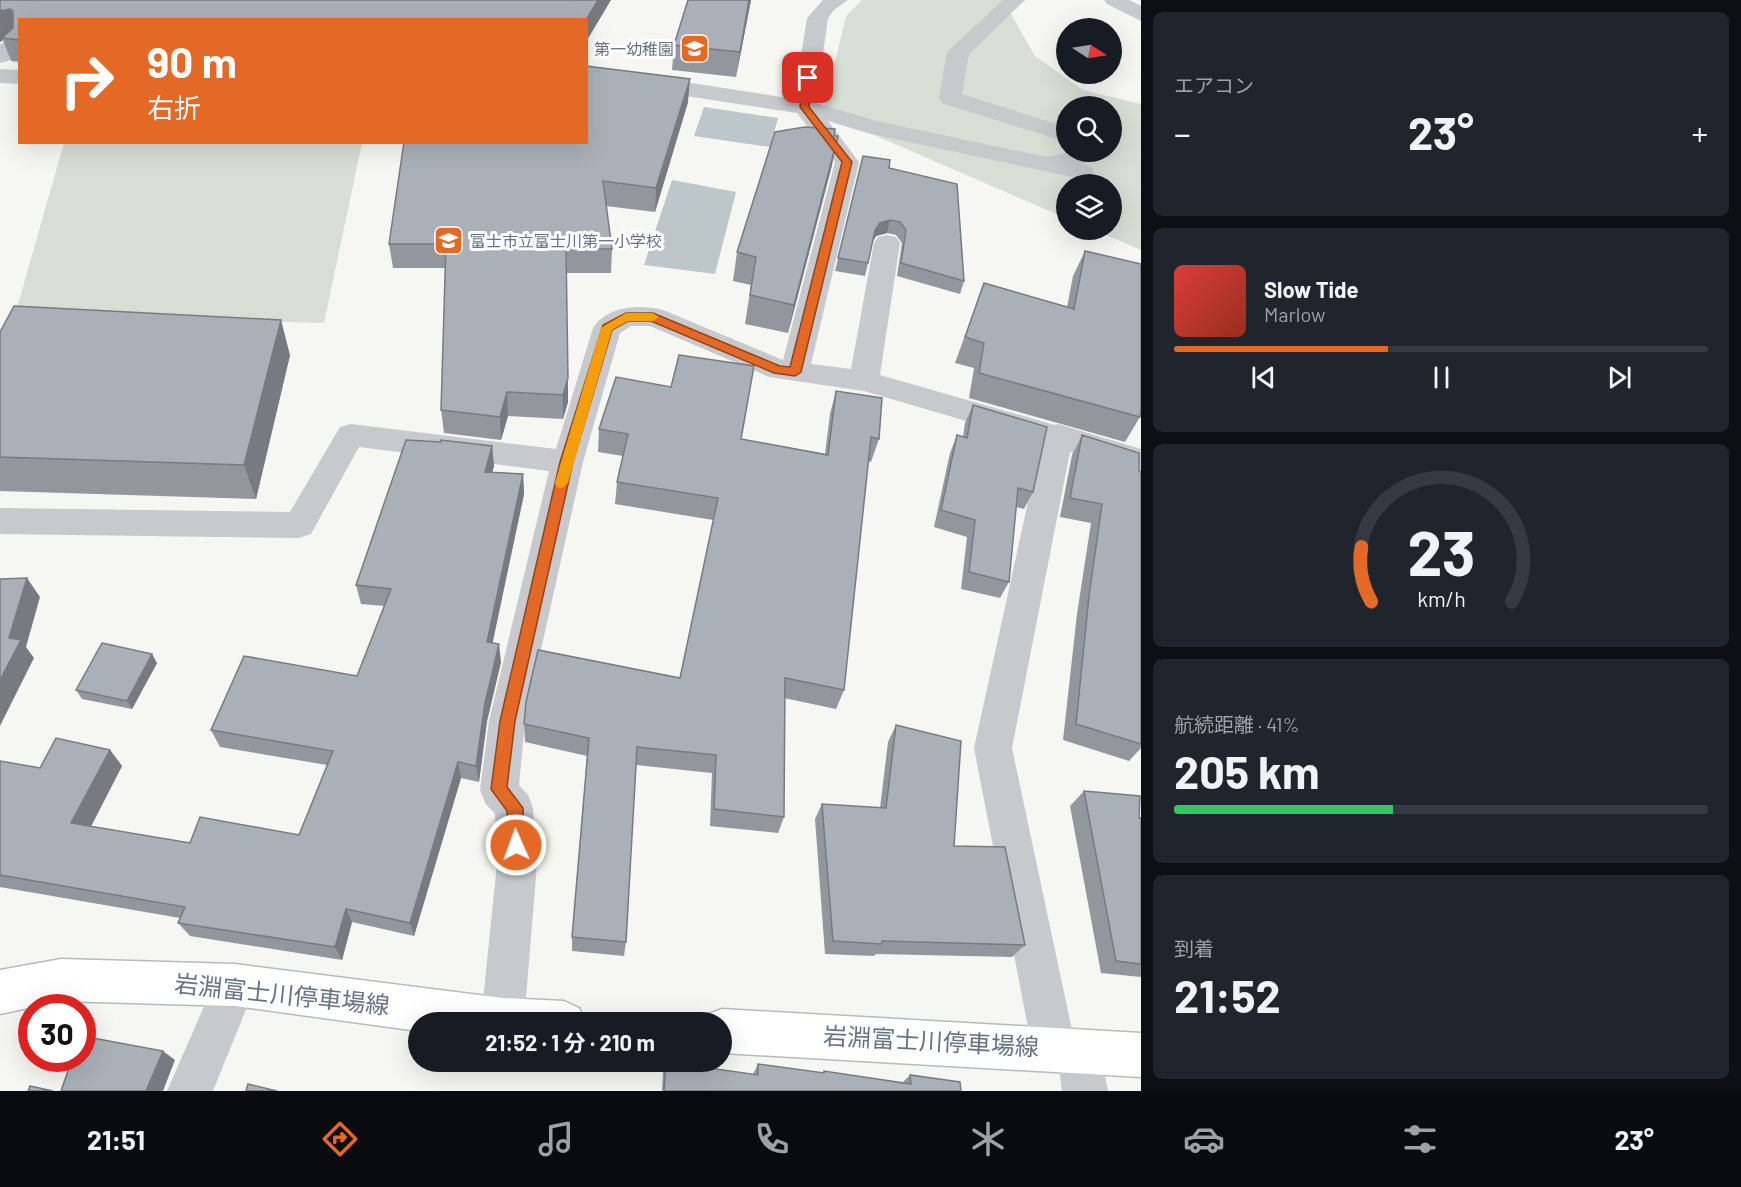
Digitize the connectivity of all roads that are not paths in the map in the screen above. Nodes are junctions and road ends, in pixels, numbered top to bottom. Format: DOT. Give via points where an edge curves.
graph roads {
  1 [pos="838,0"];
  2 [pos="1014,0"];
  3 [pos="1114,0"];
  4 [pos="1141,15"];
  5 [pos="18,42"];
  6 [pos="0,56"];
  7 [pos="0,76"];
  8 [pos="18,77"];
  9 [pos="588,80"];
  10 [pos="804,107"];
  11 [pos="1056,132"];
  12 [pos="1059,162"];
  13 [pos="1046,165"];
  14 [pos="1082,172"];
  15 [pos="887,243"];
  16 [pos="795,372"];
  17 [pos="864,381"];
  18 [pos="1058,435"];
  19 [pos="1141,460"];
  20 [pos="567,462"];
  21 [pos="0,521"];
  22 [pos="235,985"];
  23 [pos="0,992"];
  24 [pos="442,1012"];
  25 [pos="504,1012"];
  26 [pos="732,1032"];
  27 [pos="1141,1055"];
  28 [pos="1072,1063"];
  29 [pos="190,1091"];
  1 -- 10 [label="street" via="818,18"];
  2 -- 11 [label="street" via="958,52 950,99"];
  3 -- 4 [label="street"];
  5 -- 6 [label="street"];
  7 -- 8 [label="street"];
  9 -- 10 [label="street" via="621,79"];
  10 -- 13 [label="street" via="871,127"];
  10 -- 16 [label="street" via="847,162"];
  12 -- 13 [label="street"];
  13 -- 14 [label="street"];
  15 -- 17 [label="street"];
  16 -- 17 [label="street"];
  16 -- 20 [label="street" via="778,370 653,317 626,317 607,328"];
  17 -- 18 [label="street"];
  18 -- 19 [label="street"];
  18 -- 28 [label="street" via="993,748"];
  20 -- 21 [label="street" via="351,435 299,525"];
  20 -- 25 [label="street" via="507,721 499,789 514,808 517,864"];
  22 -- 23 [label="main road, 岩淵富士川停車場線" via="62,980"];
  22 -- 24 [label="main road, 岩淵富士川停車場線"];
  22 -- 29 [label="street"];
  26 -- 28 [label="main road, 岩淵富士川停車場線"];
  27 -- 28 [label="main road, 岩淵富士川停車場線"];
}
